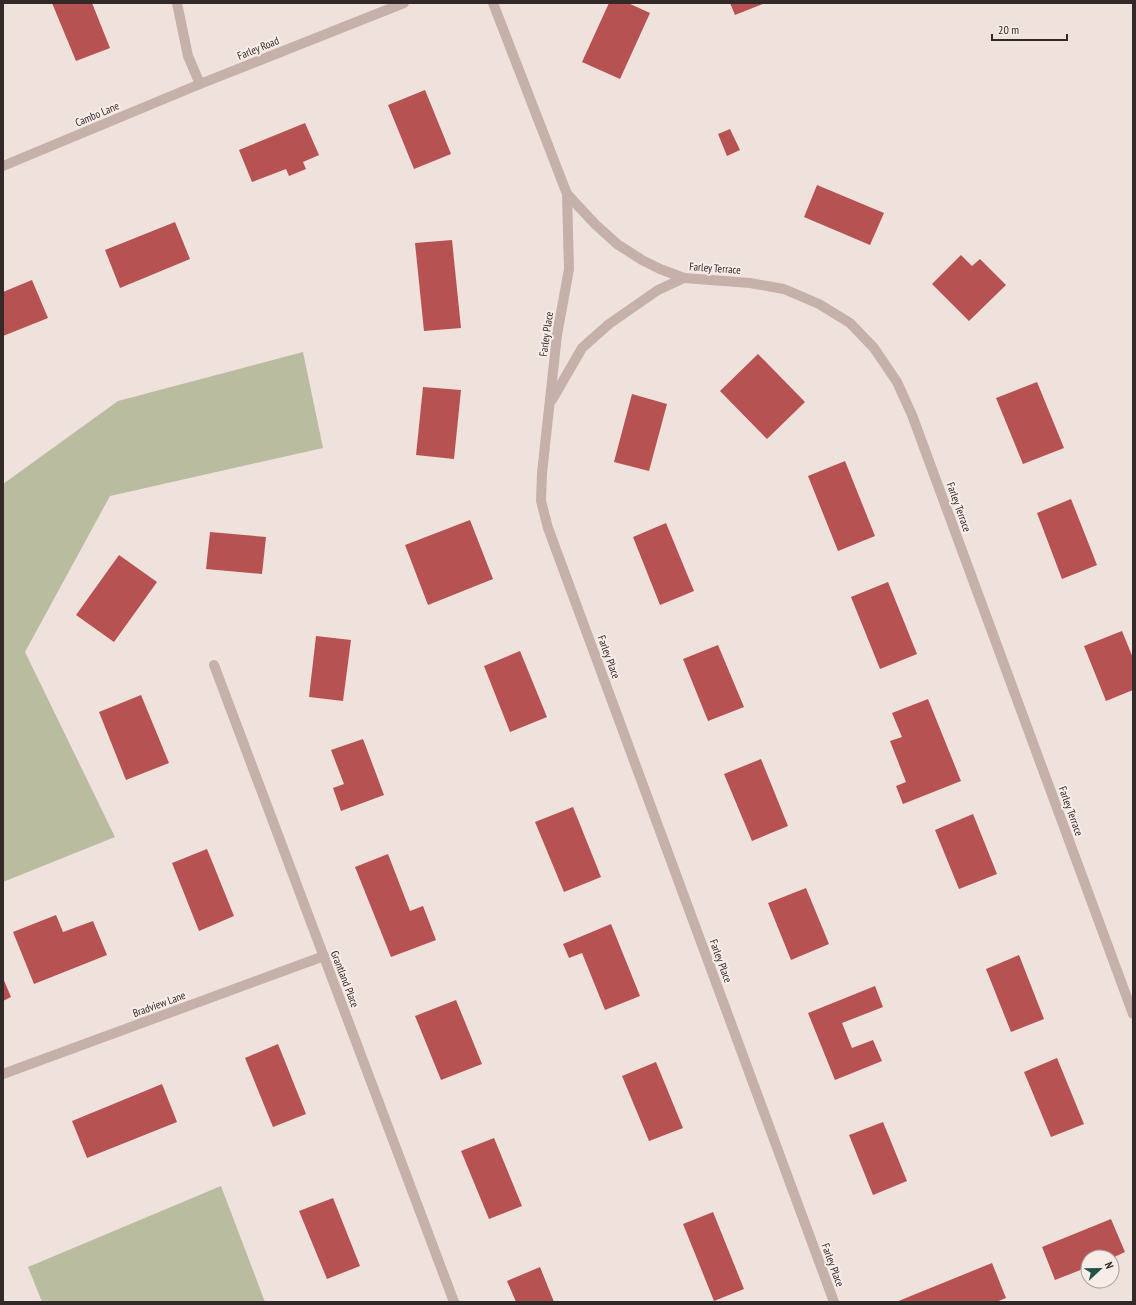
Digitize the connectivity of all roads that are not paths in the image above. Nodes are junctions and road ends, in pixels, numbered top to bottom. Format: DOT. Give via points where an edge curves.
graph roads {
  1 [pos="177,3"];
  2 [pos="404,3"];
  3 [pos="493,3"];
  4 [pos="200,84"];
  5 [pos="3,166"];
  6 [pos="567,194"];
  7 [pos="684,278"];
  8 [pos="550,404"];
  9 [pos="214,665"];
  10 [pos="324,956"];
  11 [pos="1133,1014"];
  12 [pos="3,1074"];
  13 [pos="454,1302"];
  14 [pos="834,1302"];
  1 -- 4 [label="street" via="188,56"];
  2 -- 4 [label="street, Farley Road"];
  3 -- 6 [label="street, Farley Place"];
  4 -- 5 [label="street, Cambo Lane"];
  6 -- 7 [label="street, Farley Terrace" via="617,244 642,260"];
  6 -- 8 [label="street, Farley Place" via="569,269 557,335"];
  7 -- 8 [label="street" via="658,290 609,324 582,348"];
  7 -- 11 [label="street, Farley Terrace" via="750,283 784,289 819,304 850,323 874,348 897,382 912,415"];
  8 -- 14 [label="street, Farley Place" via="541,501 548,528"];
  9 -- 10 [label="street, Grantland Place"];
  10 -- 12 [label="street, Bradview Lane"];
  10 -- 13 [label="street, Grantland Place"];
}
